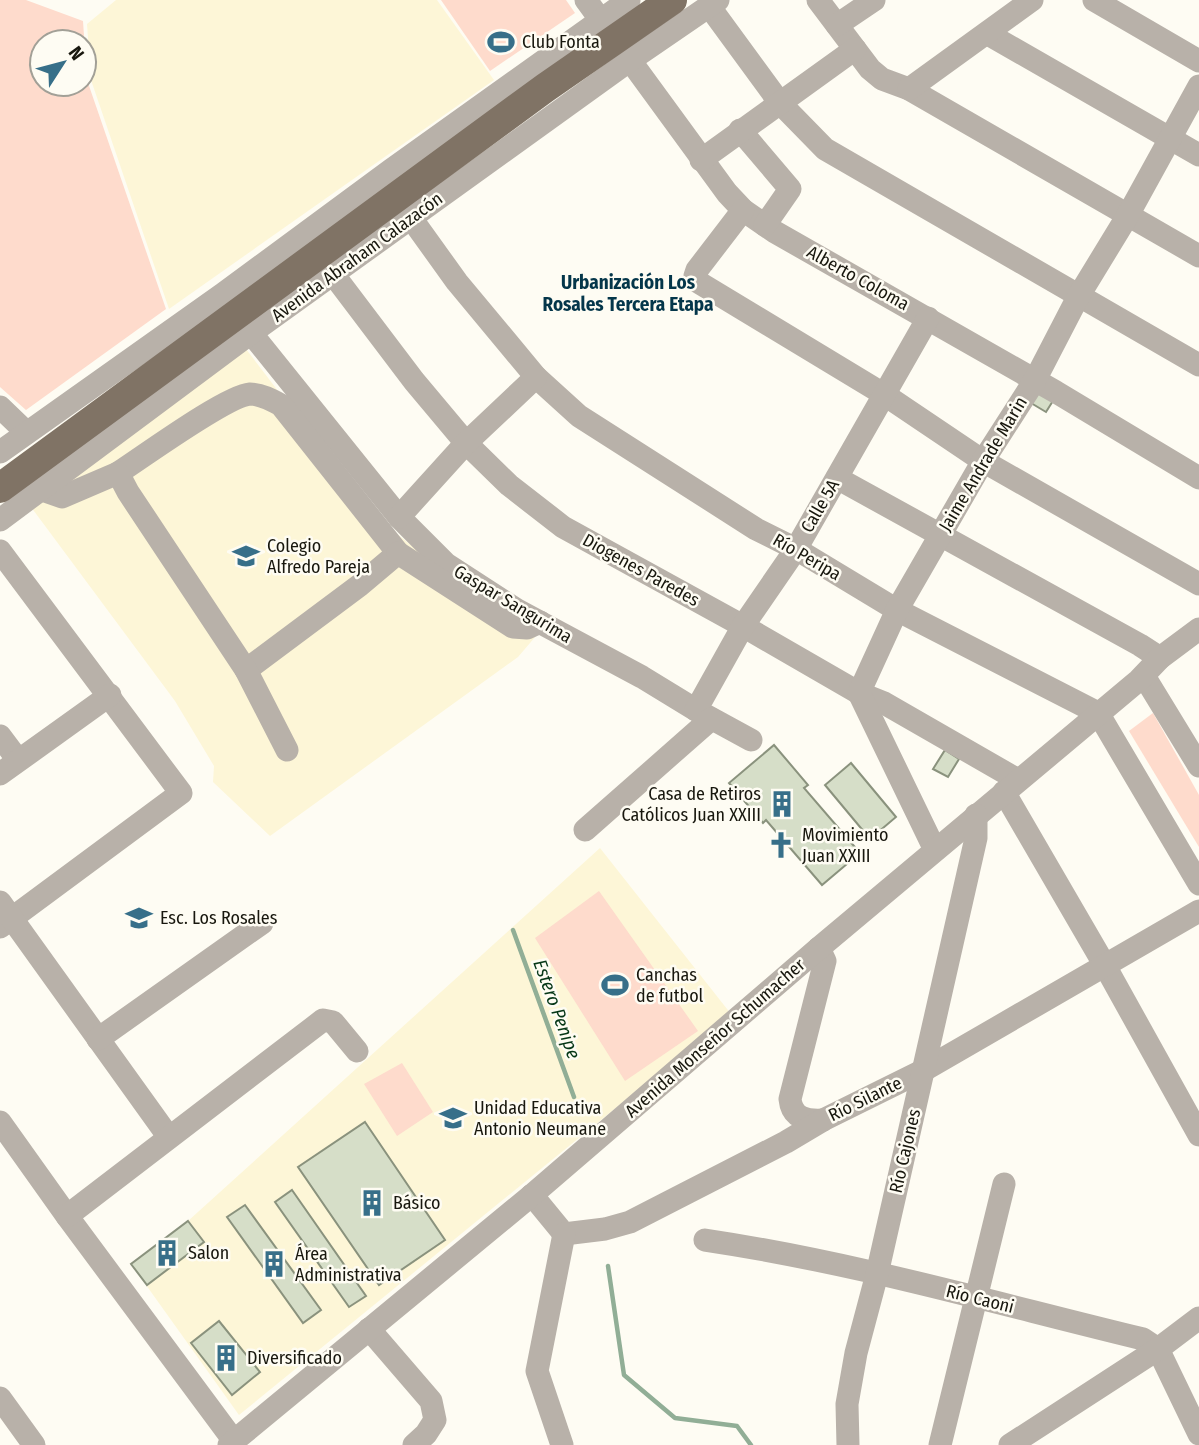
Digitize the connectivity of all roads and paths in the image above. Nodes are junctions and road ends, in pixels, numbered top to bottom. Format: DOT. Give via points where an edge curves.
graph roads {
  1 [pos="586,0"];
  2 [pos="629,0"];
  3 [pos="672,0"];
  4 [pos="818,0"];
  5 [pos="874,0"];
  6 [pos="1094,0"];
  7 [pos="713,3"];
  8 [pos="1023,3"];
  9 [pos="837,26"];
  10 [pos="988,34"];
  11 [pos="614,40"];
  12 [pos="855,49"];
  13 [pos="1199,61"];
  14 [pos="1199,86"];
  15 [pos="909,89"];
  16 [pos="780,103"];
  17 [pos="740,130"];
  18 [pos="1169,138"];
  19 [pos="1199,155"];
  20 [pos="701,160"];
  21 [pos="743,210"];
  22 [pos="1128,215"];
  23 [pos="411,218"];
  24 [pos="765,225"];
  25 [pos="1199,256"];
  26 [pos="333,274"];
  27 [pos="1078,297"];
  28 [pos="928,318"];
  29 [pos="251,333"];
  30 [pos="1199,365"];
  31 [pos="536,377"];
  32 [pos="1035,380"];
  33 [pos="885,395"];
  34 [pos="0,407"];
  35 [pos="26,432"];
  36 [pos="466,443"];
  37 [pos="0,452"];
  38 [pos="983,461"];
  39 [pos="118,473"];
  40 [pos="1198,476"];
  41 [pos="837,478"];
  42 [pos="0,488"];
  43 [pos="42,490"];
  44 [pos="399,517"];
  45 [pos="0,520"];
  46 [pos="940,536"];
  47 [pos="796,549"];
  48 [pos="0,551"];
  49 [pos="398,554"];
  50 [pos="1199,584"];
  51 [pos="897,610"];
  52 [pos="540,622"];
  53 [pos="743,626"];
  54 [pos="1199,629"];
  55 [pos="1160,658"];
  56 [pos="246,670"];
  57 [pos="1144,676"];
  58 [pos="859,693"];
  59 [pos="110,695"];
  60 [pos="1098,713"];
  61 [pos="703,714"];
  62 [pos="0,736"];
  63 [pos="751,740"];
  64 [pos="287,750"];
  65 [pos="1199,766"];
  66 [pos="9,767"];
  67 [pos="1011,786"];
  68 [pos="976,816"];
  69 [pos="585,830"];
  70 [pos="935,850"];
  71 [pos="1199,884"];
  72 [pos="1199,911"];
  73 [pos="4,916"];
  74 [pos="262,923"];
  75 [pos="819,948"];
  76 [pos="1104,964"];
  77 [pos="98,1039"];
  78 [pos="357,1051"];
  79 [pos="923,1070"];
  80 [pos="823,1120"];
  81 [pos="0,1123"];
  82 [pos="1199,1135"];
  83 [pos="168,1136"];
  84 [pos="1004,1184"];
  85 [pos="532,1195"];
  86 [pos="67,1216"];
  87 [pos="564,1234"];
  88 [pos="705,1240"];
  89 [pos="877,1274"];
  90 [pos="975,1298"];
  91 [pos="1199,1318"];
  92 [pos="369,1329"];
  93 [pos="1158,1349"];
  94 [pos="0,1398"];
  95 [pos="1199,1434"];
  96 [pos="1043,1436"];
  97 [pos="232,1443"];
  98 [pos="34,1445"];
  99 [pos="414,1445"];
  100 [pos="562,1445"];
  101 [pos="848,1445"];
  102 [pos="940,1445"];
  103 [pos="1010,1445"];
  1 -- 11 [label="street, Alberto Coloma"];
  2 -- 11 [label="street, Avenida Abraham Calazacón"];
  3 -- 11 [label="main road, Avenida Abraham Calazacón"];
  4 -- 9 [label="street"];
  5 -- 9 [label="street"];
  6 -- 13 [label="street"];
  7 -- 11 [label="street, Avenida Abraham Calazacón"];
  7 -- 16 [label="street"];
  8 -- 10 [label="street"];
  9 -- 12 [label="street"];
  10 -- 15 [label="street"];
  10 -- 18 [label="street"];
  11 -- 20 [label="street, Alberto Coloma"];
  11 -- 23 [label="street, Avenida Abraham Calazacón"];
  11 -- 35 [label="street, Avenida Abraham Calazacón" via="391,170"];
  11 -- 42 [label="main road, Avenida Abraham Calazacón"];
  12 -- 15 [label="street" via="881,79"];
  12 -- 16 [label="street"];
  14 -- 18 [label="street, Jaime Andrade Marin"];
  15 -- 22 [label="street"];
  16 -- 17 [label="street"];
  16 -- 27 [label="street" via="825,149"];
  17 -- 20 [label="street"];
  17 -- 24 [label="street" via="790,189"];
  18 -- 19 [label="street"];
  18 -- 22 [label="street, Jaime Andrade Marin"];
  20 -- 21 [label="street, Alberto Coloma"];
  21 -- 24 [label="street, Alberto Coloma"];
  21 -- 33 [label="street" via="697,270 698,282"];
  22 -- 25 [label="street"];
  22 -- 27 [label="street, Jaime Andrade Marin"];
  23 -- 26 [label="street, Avenida Abraham Calazacón"];
  23 -- 31 [label="street, Río Peripa"];
  24 -- 28 [label="street, Alberto Coloma"];
  26 -- 29 [label="street, Avenida Abraham Calazacón"];
  26 -- 36 [label="street, Diogenes Paredes"];
  27 -- 30 [label="street"];
  27 -- 32 [label="street, Jaime Andrade Marin"];
  28 -- 32 [label="street, Alberto Coloma"];
  28 -- 33 [label="street, Calle 5A"];
  29 -- 43 [label="street, Avenida Abraham Calazacón"];
  29 -- 44 [label="street, Gaspar Sangurima"];
  31 -- 36 [label="street"];
  31 -- 47 [label="street, Río Peripa" via="579,416"];
  32 -- 38 [label="street, Jaime Andrade Marin"];
  32 -- 40 [label="street, Alberto Coloma"];
  33 -- 38 [label="street"];
  33 -- 41 [label="street, Calle 5A"];
  34 -- 35 [label="street"];
  35 -- 37 [label="street, Avenida Abraham Calazacón"];
  36 -- 44 [label="street"];
  36 -- 53 [label="street, Diogenes Paredes" via="509,485 563,527"];
  38 -- 46 [label="street, Jaime Andrade Marin"];
  38 -- 50 [label="street"];
  39 -- 43 [label="street" via="62,497"];
  39 -- 49 [label="street" via="228,402 250,394 264,396 281,405"];
  39 -- 56 [label="street"];
  41 -- 46 [label="street"];
  41 -- 47 [label="street, Calle 5A"];
  43 -- 45 [label="street, Avenida Abraham Calazacón"];
  44 -- 52 [label="street, Gaspar Sangurima" via="446,564"];
  46 -- 51 [label="street, Jaime Andrade Marin"];
  46 -- 55 [label="street"];
  47 -- 51 [label="street, Río Peripa"];
  47 -- 53 [label="street, Calle 5A"];
  48 -- 59 [label="street"];
  49 -- 52 [label="street" via="513,627 527,628"];
  49 -- 56 [label="street"];
  51 -- 58 [label="street, Jaime Andrade Marin"];
  51 -- 60 [label="street, Río Peripa"];
  52 -- 61 [label="street, Gaspar Sangurima"];
  53 -- 58 [label="street, Diogenes Paredes"];
  53 -- 61 [label="street, Calle 5A"];
  54 -- 55 [label="street, Avenida Monseñor Schumacher"];
  55 -- 57 [label="street, Avenida Monseñor Schumacher"];
  56 -- 64 [label="street"];
  57 -- 60 [label="street, Avenida Monseñor Schumacher"];
  57 -- 65 [label="street"];
  58 -- 67 [label="street, Diogenes Paredes" via="884,703"];
  58 -- 70 [label="street"];
  59 -- 66 [label="street"];
  59 -- 73 [label="street" via="181,793"];
  60 -- 67 [label="street, Avenida Monseñor Schumacher"];
  60 -- 71 [label="street"];
  61 -- 63 [label="street"];
  61 -- 69 [label="street"];
  62 -- 66 [label="street"];
  67 -- 68 [label="street, Avenida Monseñor Schumacher"];
  67 -- 76 [label="street"];
  68 -- 70 [label="street, Avenida Monseñor Schumacher"];
  68 -- 79 [label="street, Río Cajones" via="976,838"];
  70 -- 75 [label="street, Avenida Monseñor Schumacher"];
  72 -- 76 [label="street, Río Silante"];
  73 -- 77 [label="street"];
  74 -- 77 [label="street"];
  75 -- 80 [label="street" via="825,961 790,1099 791,1109 799,1116"];
  75 -- 85 [label="street, Avenida Monseñor Schumacher"];
  76 -- 79 [label="street, Río Silante"];
  76 -- 82 [label="street"];
  77 -- 83 [label="street"];
  78 -- 83 [label="street" via="333,1022 323,1020"];
  79 -- 80 [label="street, Río Silante"];
  79 -- 89 [label="street, Río Cajones"];
  80 -- 87 [label="street, Río Silante" via="630,1222"];
  81 -- 86 [label="street"];
  83 -- 86 [label="street"];
  84 -- 90 [label="street"];
  85 -- 87 [label="street"];
  85 -- 92 [label="street, Avenida Monseñor Schumacher"];
  86 -- 97 [label="street"];
  87 -- 100 [label="street" via="537,1371"];
  88 -- 89 [label="street, Río Caoni"];
  89 -- 90 [label="street, Río Caoni"];
  89 -- 101 [label="street, Río Cajones" via="847,1404"];
  90 -- 93 [label="street, Río Caoni" via="1143,1339"];
  90 -- 102 [label="street"];
  91 -- 93 [label="street"];
  92 -- 97 [label="street, Avenida Monseñor Schumacher"];
  92 -- 99 [label="street" via="430,1401 435,1420"];
  93 -- 95 [label="street"];
  93 -- 96 [label="street"];
  94 -- 98 [label="street"];
  96 -- 103 [label="street"];
}
